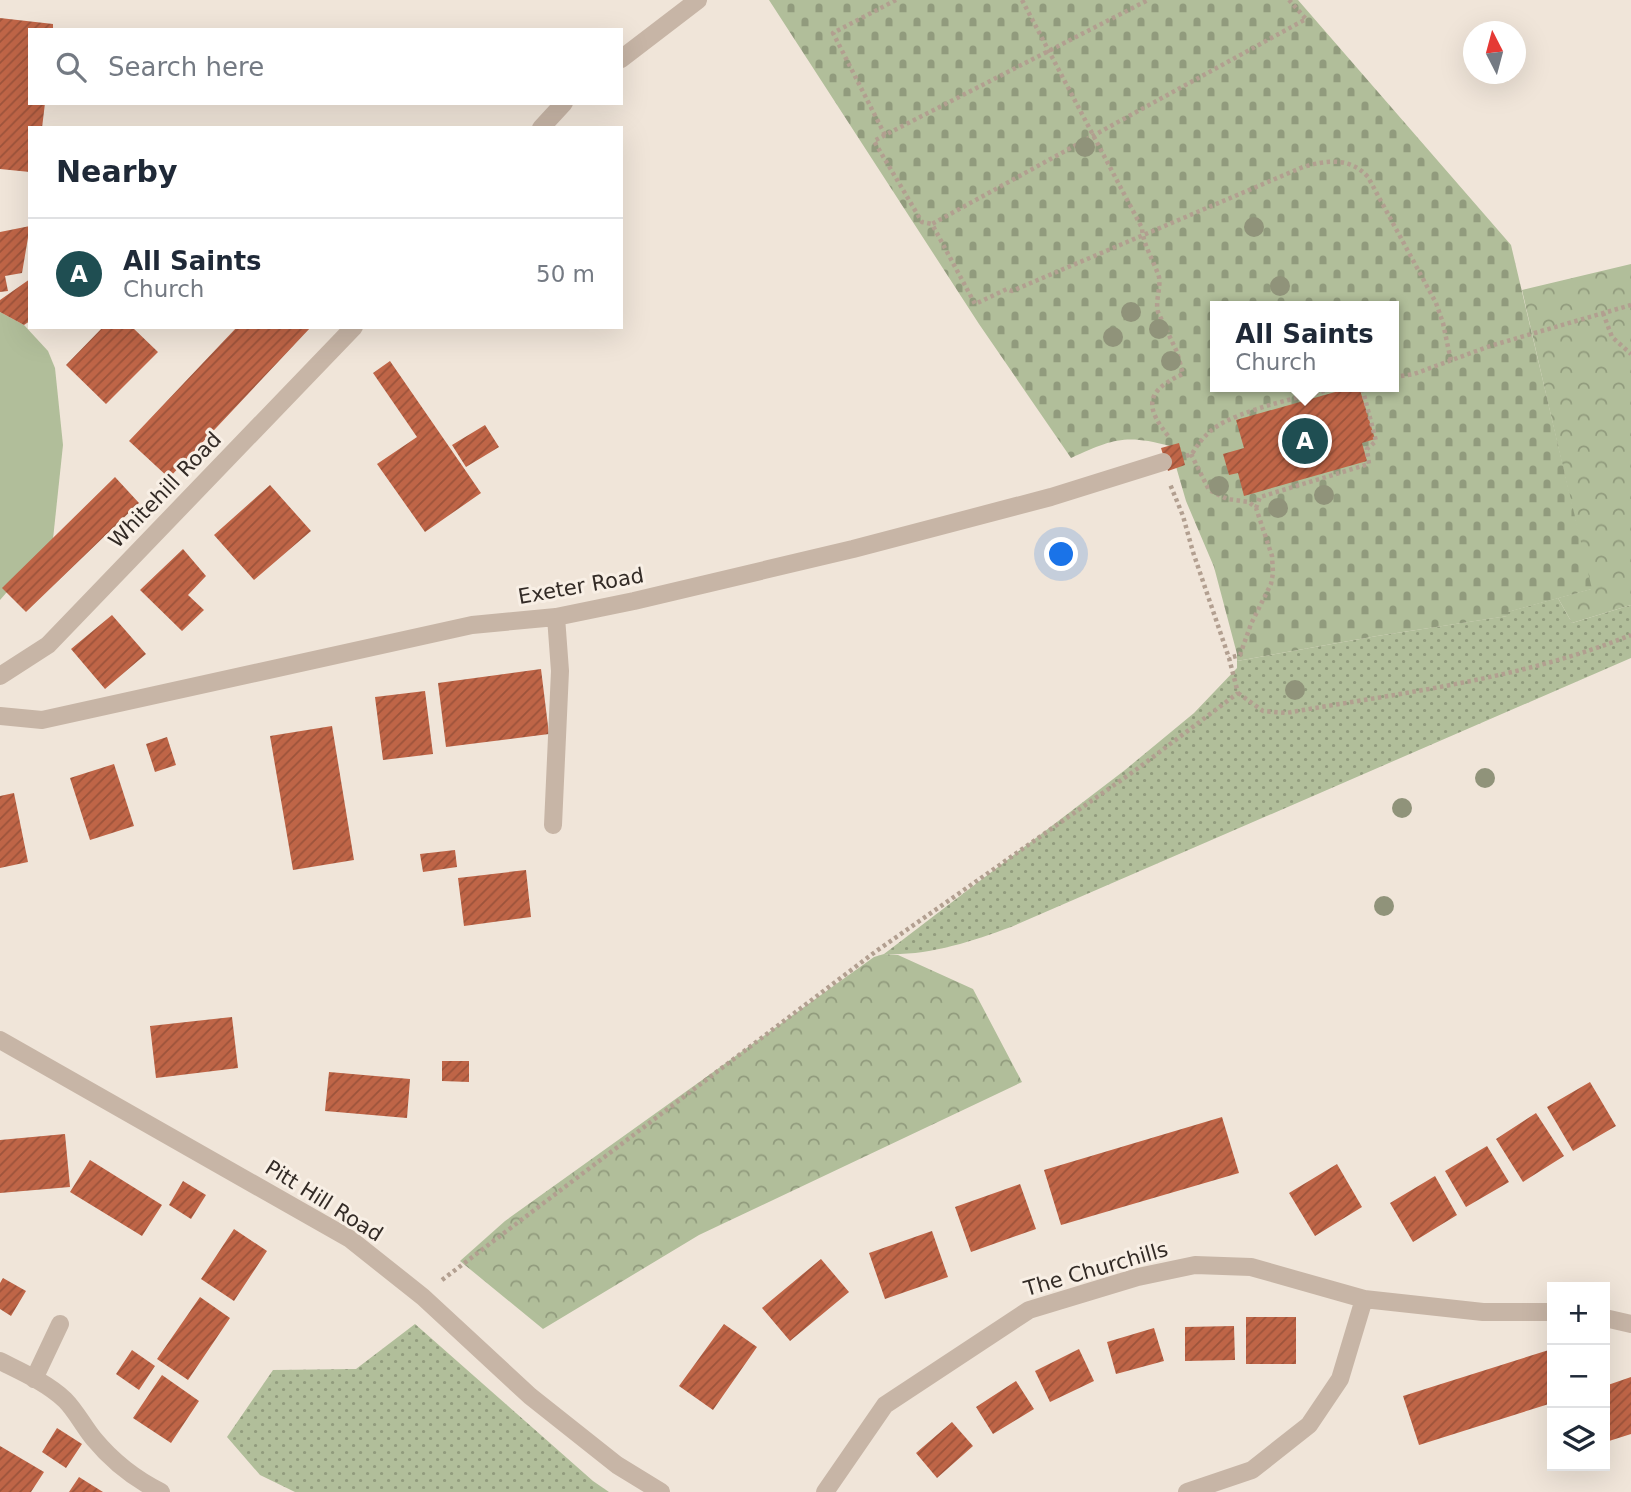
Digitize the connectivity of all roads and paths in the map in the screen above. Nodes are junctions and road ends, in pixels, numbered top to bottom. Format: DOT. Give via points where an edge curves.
graph roads {
  1 [pos="698,0"];
  2 [pos="896,0"];
  3 [pos="1022,0"];
  4 [pos="1147,0"];
  5 [pos="1289,0"];
  6 [pos="1048,51"];
  7 [pos="623,57"];
  8 [pos="562,105"];
  9 [pos="543,126"];
  10 [pos="885,135"];
  11 [pos="1092,136"];
  12 [pos="932,224"];
  13 [pos="1142,235"];
  14 [pos="1631,305"];
  15 [pos="1603,313"];
  16 [pos="352,329"];
  17 [pos="1631,355"];
  18 [pos="1451,361"];
  19 [pos="1399,376"];
  20 [pos="1322,392"];
  21 [pos="1363,392"];
  22 [pos="1177,443"];
  23 [pos="1184,450"];
  24 [pos="1192,454"];
  25 [pos="1163,461"];
  26 [pos="1260,497"];
  27 [pos="1249,502"];
  28 [pos="1256,508"];
  29 [pos="556,617"];
  30 [pos="1631,635"];
  31 [pos="1229,658"];
  32 [pos="0,676"];
  33 [pos="1238,693"];
  34 [pos="0,716"];
  35 [pos="553,825"];
  36 [pos="0,1040"];
  37 [pos="424,1297"];
  38 [pos="1364,1299"];
  39 [pos="1547,1312"];
  40 [pos="1610,1319"];
  41 [pos="60,1324"];
  42 [pos="1631,1324"];
  43 [pos="0,1361"];
  44 [pos="34,1379"];
  45 [pos="162,1492"];
  46 [pos="661,1492"];
  47 [pos="825,1492"];
  48 [pos="1187,1492"];
  1 -- 7 [label="street"];
  2 -- 10 [label="path" via="833,33"];
  3 -- 6 [label="path"];
  4 -- 6 [label="path"];
  5 -- 11 [label="path" via="1306,19"];
  6 -- 10 [label="path"];
  6 -- 11 [label="path"];
  8 -- 9 [label="street"];
  10 -- 12 [label="path" via="874,141 922,222"];
  11 -- 12 [label="path"];
  11 -- 13 [label="path"];
  12 -- 13 [label="path" via="975,303"];
  13 -- 18 [label="path" via="1303,167 1343,162 1359,167 1436,303"];
  13 -- 22 [label="path" via="1159,278 1158,312 1184,374 1158,388 1153,399 1156,420"];
  14 -- 15 [label="path"];
  15 -- 17 [label="path" via="1612,337"];
  15 -- 18 [label="path"];
  16 -- 32 [label="street, Whitehill Road" via="48,645"];
  18 -- 19 [label="path"];
  20 -- 24 [label="path" via="1237,416 1215,427"];
  21 -- 26 [label="path" via="1376,441 1367,449 1369,464"];
  23 -- 24 [label="path"];
  24 -- 25 [label="path"];
  24 -- 27 [label="path" via="1209,490"];
  25 -- 29 [label="street, Exeter Road" via="1051,497 853,549"];
  25 -- 31 [label="path"];
  26 -- 27 [label="path"];
  26 -- 28 [label="path"];
  27 -- 28 [label="path"];
  28 -- 31 [label="path" via="1273,573 1240,655"];
  29 -- 34 [label="street, Exeter Road" via="472,625 41,720"];
  29 -- 35 [label="street" via="560,671"];
  30 -- 33 [label="path" via="1479,679 1286,713 1263,711"];
  31 -- 33 [label="path"];
  33 -- 37 [label="path" via="875,952 579,1174"];
  36 -- 37 [label="street, Pitt Hill Road" via="350,1239"];
  37 -- 46 [label="street, Pitt Hill Road" via="530,1396 617,1465"];
  38 -- 39 [label="street, The Churchills" via="1483,1311"];
  38 -- 47 [label="street, The Churchills" via="1251,1267 1195,1265 1138,1276 1029,1310 885,1405"];
  38 -- 48 [label="street" via="1340,1379 1309,1425 1252,1470"];
  40 -- 42 [label="street"];
  41 -- 44 [label="street"];
  43 -- 44 [label="street"];
  44 -- 45 [label="street" via="64,1400 116,1463"];
}
